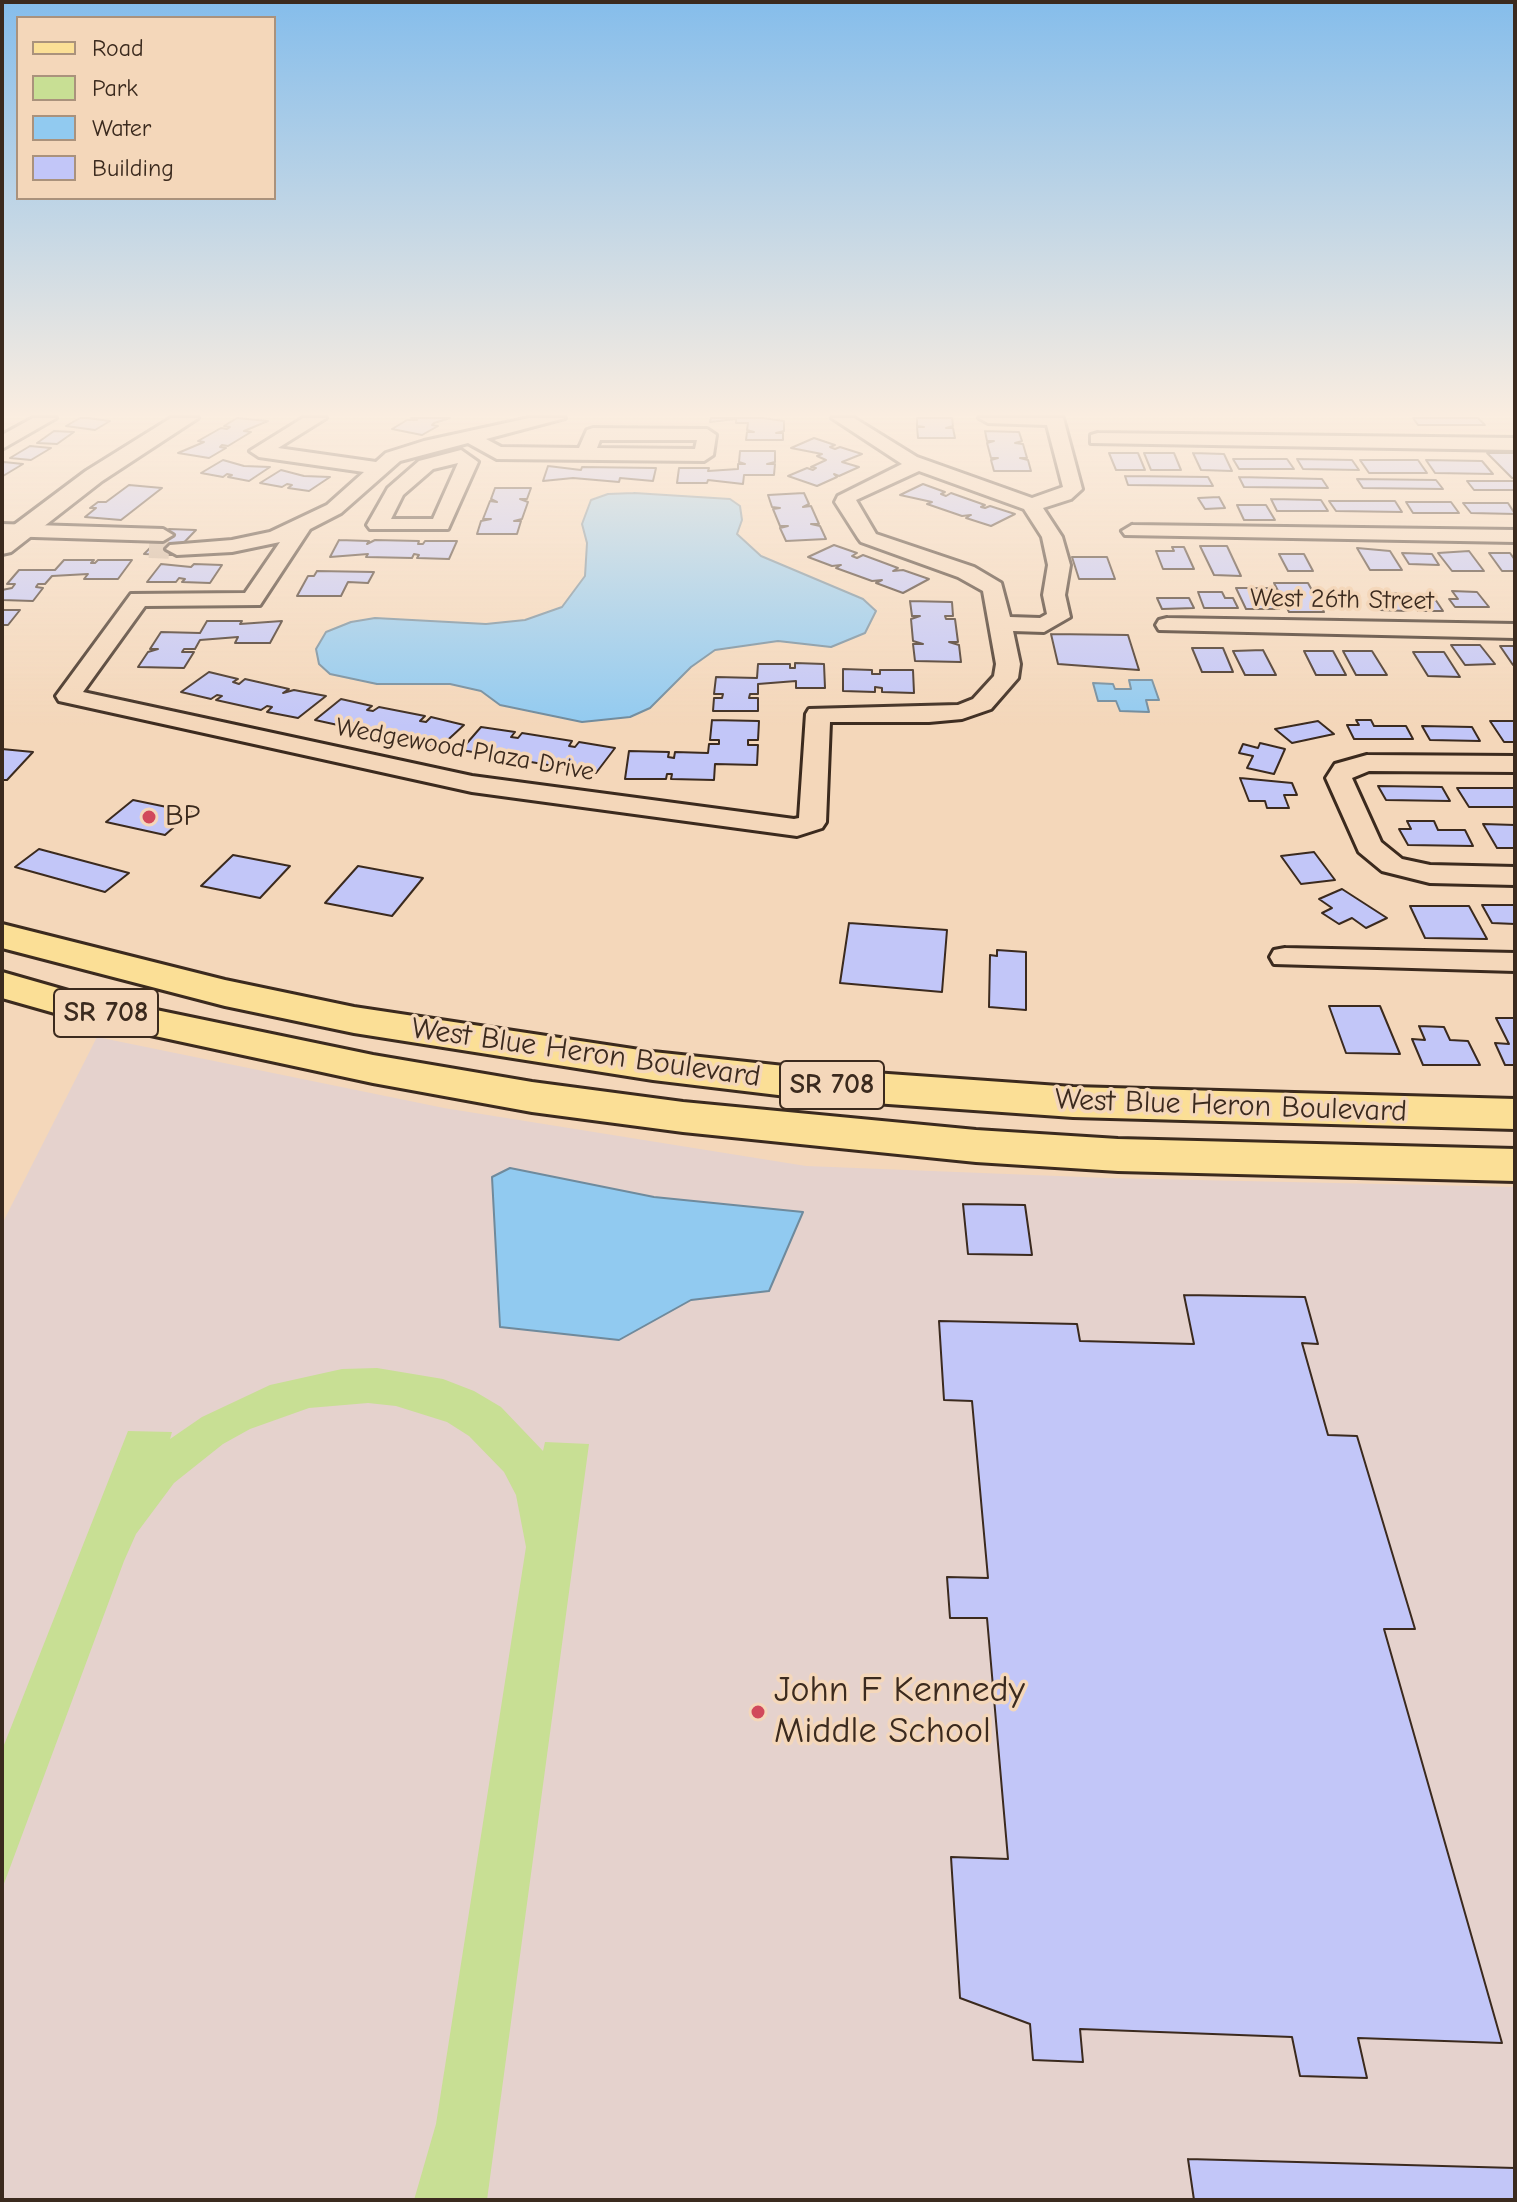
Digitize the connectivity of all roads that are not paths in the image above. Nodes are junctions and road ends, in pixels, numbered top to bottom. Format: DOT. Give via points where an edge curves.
graph roads {
  1 [pos="311,521"];
  2 [pos="379,521"];
  3 [pos="443,521"];
  4 [pos="857,521"];
  5 [pos="1041,521"];
  6 [pos="301,526"];
  7 [pos="6,531"];
  8 [pos="1132,531"];
  9 [pos="1515,536"];
  10 [pos="1000,624"];
  11 [pos="1167,625"];
  12 [pos="1515,631"];
  13 [pos="1515,764"];
  14 [pos="1515,876"];
  15 [pos="2,936"];
  16 [pos="1285,957"];
  17 [pos="1515,962"];
  18 [pos="2,985"];
  19 [pos="509,1046"];
  20 [pos="426,1079"];
  21 [pos="982,1096"];
  22 [pos="532,1097"];
  23 [pos="1515,1114"];
  24 [pos="1515,1165"];
  1 -- 6 [label="street, Wedgewood Plaza Drive"];
  2 -- 3 [label="street, Wedgewood Plaza Drive" via="377,525 441,525"];
  4 -- 10 [label="street, Wedgewood Plaza Drive" via="868,538 966,572 993,588"];
  5 -- 10 [label="street" via="1059,565 1054,595 1059,617 1044,625"];
  6 -- 7 [label="street, Wedgewood Plaza Drive" via="251,543 43,542"];
  6 -- 10 [label="street, Wedgewood Plaza Drive" via="252,600 139,599 68,696 472,784 797,828 812,822 818,714 929,715 982,704 1006,678"];
  8 -- 9 [label="street"];
  11 -- 12 [label="street, West 26th Street"];
  13 -- 14 [label="street" via="1376,762 1344,770 1339,778 1369,846 1381,859 1418,873"];
  15 -- 19 [label="main road, West Blue Heron Boulevard / SR 708" via="225,993"];
  16 -- 17 [label="street"];
  18 -- 20 [label="main road, West Blue Heron Boulevard / SR 708" via="211,1037"];
  19 -- 20 [label="main road" via="469,1067"];
  19 -- 21 [label="main road, West Blue Heron Boulevard / SR 708" via="803,1083"];
  20 -- 22 [label="main road, West Blue Heron Boulevard / SR 708"];
  21 -- 22 [label="main road" via="963,1110 889,1110 601,1079 577,1081"];
  21 -- 23 [label="main road, West Blue Heron Boulevard / SR 708"];
  22 -- 24 [label="main road, West Blue Heron Boulevard / SR 708" via="976,1146"];
}
